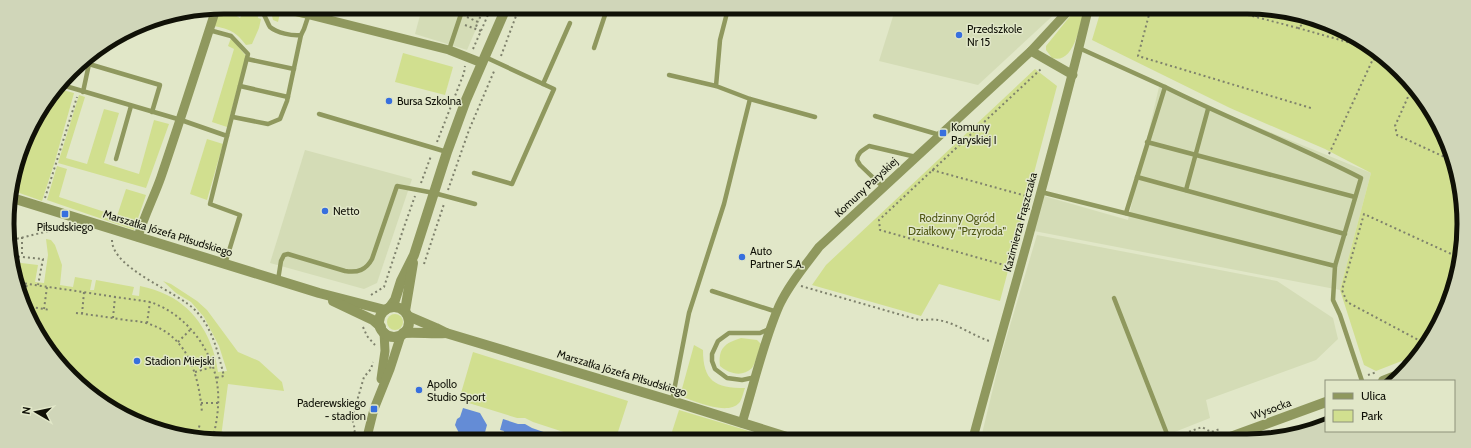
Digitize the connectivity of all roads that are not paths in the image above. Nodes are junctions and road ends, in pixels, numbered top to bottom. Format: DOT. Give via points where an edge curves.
graph roads {
  1 [pos="214,14"];
  2 [pos="264,14"];
  3 [pos="309,14"];
  4 [pos="461,14"];
  5 [pos="503,14"];
  6 [pos="605,14"];
  7 [pos="727,14"];
  8 [pos="1065,14"];
  9 [pos="1087,14"];
  10 [pos="570,23"];
  11 [pos="209,30"];
  12 [pos="301,35"];
  13 [pos="594,48"];
  14 [pos="1079,48"];
  15 [pos="449,50"];
  16 [pos="1031,51"];
  17 [pos="247,59"];
  18 [pos="483,60"];
  19 [pos="294,69"];
  20 [pos="669,75"];
  21 [pos="1073,75"];
  22 [pos="543,84"];
  23 [pos="66,86"];
  24 [pos="240,86"];
  25 [pos="716,86"];
  26 [pos="1165,87"];
  27 [pos="81,91"];
  28 [pos="288,97"];
  29 [pos="750,99"];
  30 [pos="131,106"];
  31 [pos="1208,109"];
  32 [pos="152,112"];
  33 [pos="319,114"];
  34 [pos="233,116"];
  35 [pos="875,116"];
  36 [pos="815,118"];
  37 [pos="181,120"];
  38 [pos="228,136"];
  39 [pos="940,136"];
  40 [pos="1148,142"];
  41 [pos="447,152"];
  42 [pos="1195,155"];
  43 [pos="916,157"];
  44 [pos="116,159"];
  45 [pos="474,173"];
  46 [pos="1137,176"];
  47 [pos="884,188"];
  48 [pos="1186,190"];
  49 [pos="1041,192"];
  50 [pos="434,193"];
  51 [pos="1356,197"];
  52 [pos="16,199"];
  53 [pos="475,204"];
  54 [pos="1126,213"];
  55 [pos="1345,234"];
  56 [pos="138,237"];
  57 [pos="414,255"];
  58 [pos="225,264"];
  59 [pos="1335,266"];
  60 [pos="278,280"];
  61 [pos="712,291"];
  62 [pos="319,293"];
  63 [pos="1114,298"];
  64 [pos="388,309"];
  65 [pos="777,312"];
  66 [pos="406,314"];
  67 [pos="382,329"];
  68 [pos="770,329"];
  69 [pos="446,333"];
  70 [pos="402,334"];
  71 [pos="756,377"];
  72 [pos="1362,380"];
  73 [pos="379,396"];
  74 [pos="672,401"];
  75 [pos="1325,402"];
  76 [pos="742,423"];
  77 [pos="368,434"];
  78 [pos="777,434"];
  79 [pos="973,434"];
  80 [pos="1167,434"];
  81 [pos="1239,434"];
  1 -- 11 [label="street"];
  2 -- 12 [label="lane" via="270,26 283,33"];
  3 -- 12 [label="lane"];
  3 -- 15 [label="street"];
  4 -- 15 [label="lane"];
  5 -- 18 [label="street"];
  6 -- 13 [label="lane"];
  7 -- 25 [label="lane" via="720,40"];
  8 -- 16 [label="street, Komuny Paryskiej"];
  9 -- 14 [label="street, Kazimierza Frąszczaka"];
  10 -- 22 [label="lane"];
  11 -- 17 [label="lane" via="231,36 248,54"];
  11 -- 37 [label="street"];
  12 -- 19 [label="lane"];
  14 -- 21 [label="street, Kazimierza Frąszczaka"];
  14 -- 26 [label="lane"];
  15 -- 18 [label="street"];
  16 -- 21 [label="street"];
  16 -- 39 [label="street, Komuny Paryskiej"];
  17 -- 19 [label="lane"];
  17 -- 24 [label="lane"];
  18 -- 22 [label="lane" via="498,63"];
  18 -- 41 [label="street"];
  19 -- 28 [label="lane"];
  20 -- 25 [label="lane"];
  21 -- 49 [label="street, Kazimierza Frąszczaka"];
  22 -- 45 [label="lane" via="554,88 512,184"];
  23 -- 27 [label="lane"];
  24 -- 28 [label="lane"];
  24 -- 34 [label="lane"];
  25 -- 29 [label="lane"];
  26 -- 31 [label="lane"];
  26 -- 40 [label="lane"];
  27 -- 30 [label="lane"];
  27 -- 32 [label="lane" via="89,64 160,85"];
  28 -- 34 [label="lane" via="280,119 268,124"];
  29 -- 36 [label="lane"];
  29 -- 74 [label="lane" via="724,204 689,314"];
  30 -- 32 [label="lane"];
  30 -- 44 [label="lane"];
  31 -- 42 [label="lane"];
  31 -- 51 [label="lane" via="1326,160 1361,178"];
  32 -- 37 [label="lane"];
  33 -- 41 [label="lane"];
  34 -- 38 [label="lane"];
  35 -- 39 [label="lane"];
  37 -- 38 [label="lane"];
  37 -- 56 [label="street"];
  38 -- 58 [label="lane" via="210,204 240,215"];
  39 -- 43 [label="street, Komuny Paryskiej"];
  40 -- 42 [label="lane"];
  40 -- 46 [label="lane"];
  41 -- 50 [label="street"];
  42 -- 48 [label="lane"];
  42 -- 51 [label="lane"];
  43 -- 47 [label="street, Komuny Paryskiej"];
  43 -- 47 [label="lane" via="870,146 861,150 857,156 860,166"];
  46 -- 48 [label="lane"];
  46 -- 54 [label="lane"];
  47 -- 65 [label="street, Komuny Paryskiej" via="819,247 792,284"];
  48 -- 55 [label="lane"];
  49 -- 54 [label="lane"];
  49 -- 79 [label="street, Kazimierza Frąszczaka"];
  50 -- 53 [label="lane"];
  50 -- 57 [label="street"];
  50 -- 60 [label="lane" via="397,186 372,259 362,270 345,271 284,254"];
  51 -- 55 [label="lane"];
  52 -- 56 [label="street, Marszałka Józefa Piłsudskiego"];
  54 -- 59 [label="lane"];
  55 -- 59 [label="lane"];
  56 -- 58 [label="street, Marszałka Józefa Piłsudskiego"];
  57 -- 64 [label="street"];
  57 -- 66 [label="street"];
  58 -- 60 [label="street, Marszałka Józefa Piłsudskiego"];
  59 -- 72 [label="lane" via="1333,300"];
  60 -- 62 [label="street, Marszałka Józefa Piłsudskiego"];
  61 -- 65 [label="lane"];
  62 -- 64 [label="street, Marszałka Józefa Piłsudskiego"];
  62 -- 67 [label="street, Marszałka Józefa Piłsudskiego" via="373,320"];
  63 -- 80 [label="lane"];
  64 -- 66 [label="street" via="396,307"];
  64 -- 67 [label="street" via="380,318"];
  65 -- 68 [label="street, Komuny Paryskiej"];
  66 -- 69 [label="street"];
  66 -- 70 [label="street" via="408,325"];
  67 -- 70 [label="street" via="392,336"];
  67 -- 73 [label="street" via="385,351"];
  68 -- 71 [label="street, Komuny Paryskiej"];
  68 -- 71 [label="lane" via="760,333 729,333 714,347 712,361 715,369 721,374 727,378 742,380"];
  69 -- 70 [label="street"];
  69 -- 74 [label="street, Marszałka Józefa Piłsudskiego"];
  70 -- 73 [label="street"];
  71 -- 76 [label="street, Komuny Paryskiej"];
  73 -- 77 [label="street"];
  74 -- 76 [label="street, Marszałka Józefa Piłsudskiego"];
  75 -- 81 [label="street, Wysocka"];
  76 -- 78 [label="street, Marszałka Józefa Piłsudskiego"];
}
